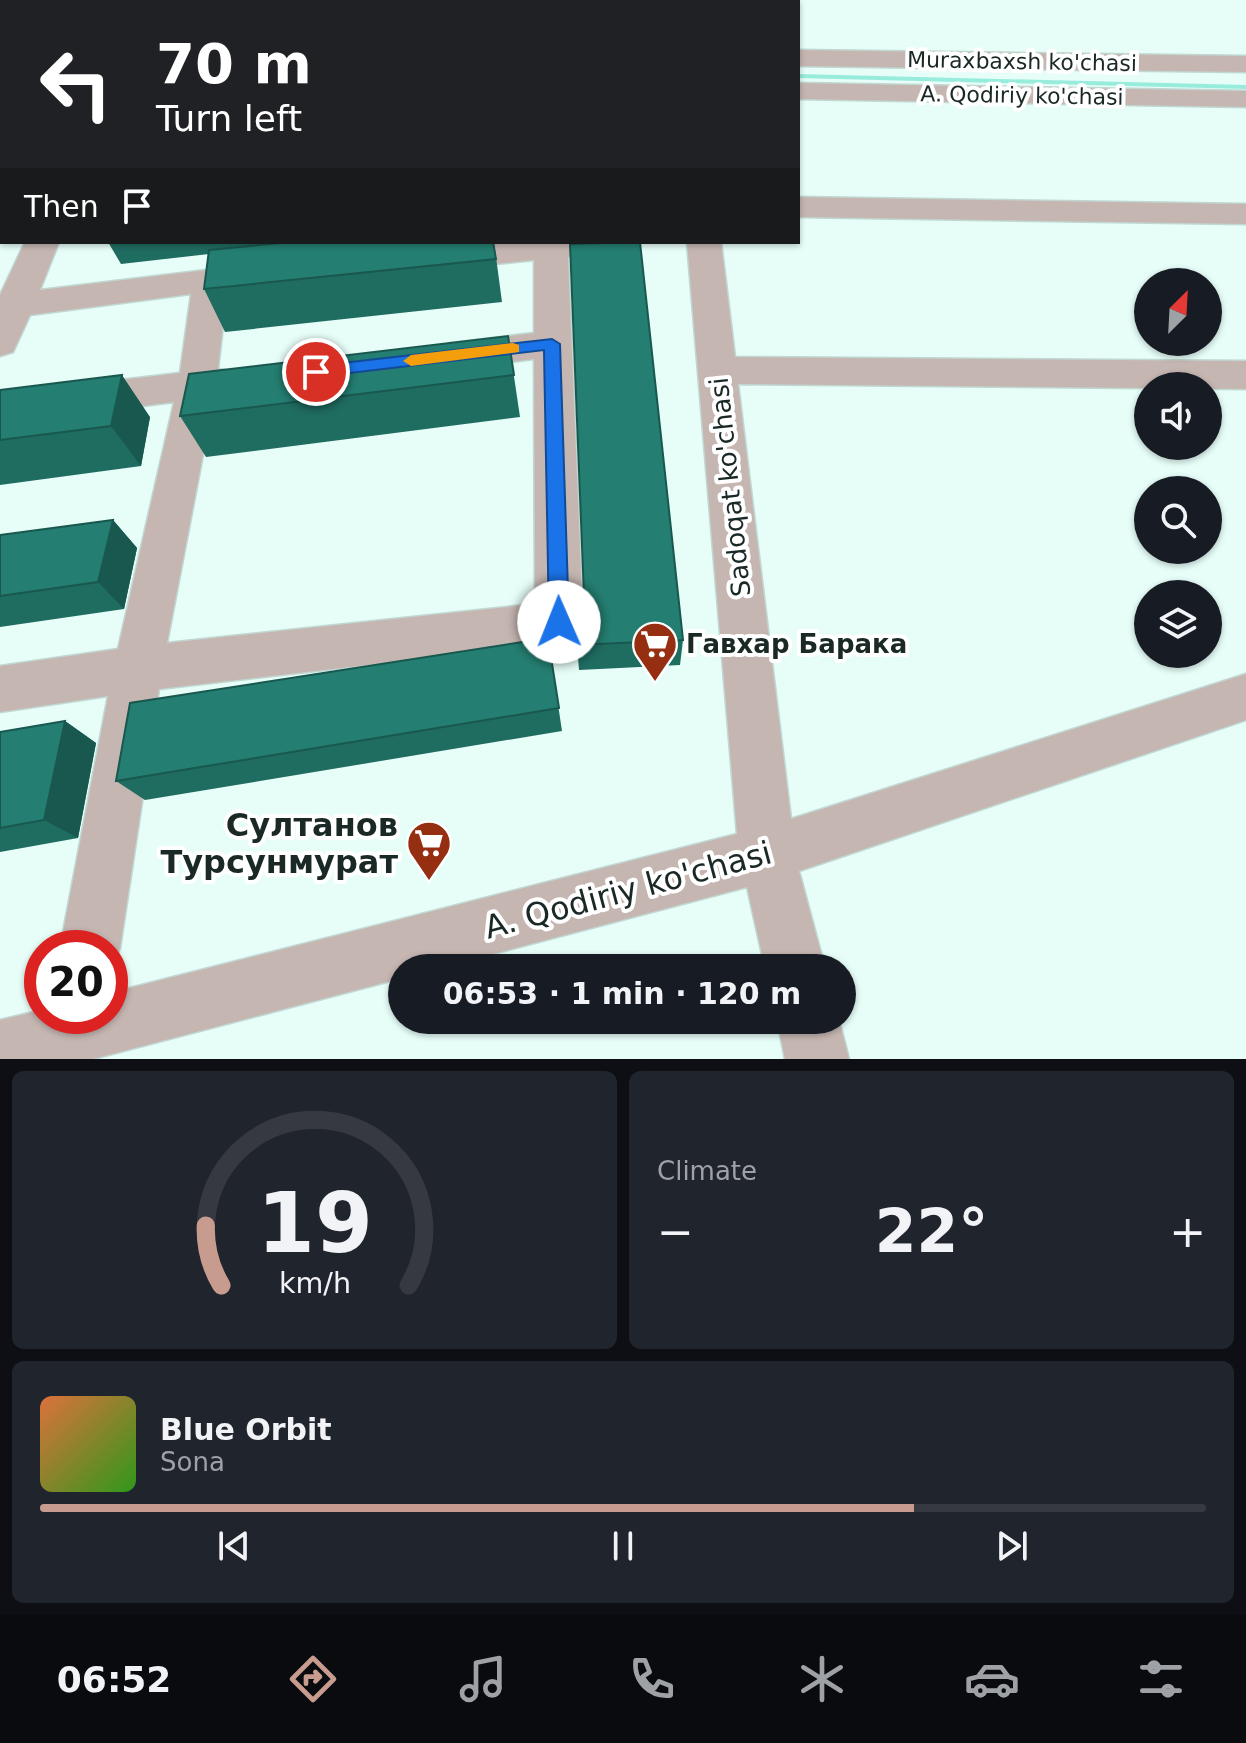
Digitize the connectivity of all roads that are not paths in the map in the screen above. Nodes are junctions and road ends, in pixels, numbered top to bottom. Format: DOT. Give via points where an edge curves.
graph roads {
  1 [pos="800,58"];
  2 [pos="1246,64"];
  3 [pos="800,91"];
  4 [pos="1246,99"];
  5 [pos="800,207"];
  6 [pos="1246,214"];
  7 [pos="41,244"];
  8 [pos="592,244"];
  9 [pos="704,244"];
  10 [pos="551,248"];
  11 [pos="398,263"];
  12 [pos="273,274"];
  13 [pos="211,280"];
  14 [pos="8,306"];
  15 [pos="0,343"];
  16 [pos="552,344"];
  17 [pos="413,360"];
  18 [pos="718,370"];
  19 [pos="1246,375"];
  20 [pos="259,378"];
  21 [pos="197,386"];
  22 [pos="0,409"];
  23 [pos="138,669"];
  24 [pos="0,689"];
  25 [pos="1246,697"];
  26 [pos="767,854"];
  27 [pos="93,930"];
  28 [pos="792,954"];
  29 [pos="128,1012"];
  30 [pos="51,1034"];
  31 [pos="811,1034"];
  32 [pos="0,1052"];
  33 [pos="817,1059"];
  1 -- 2 [label="street, Muraxbaxsh ko'chasi"];
  3 -- 4 [label="street, A. Qodiriy ko'chasi"];
  5 -- 6 [label="street"];
  7 -- 14 [label="street"];
  8 -- 10 [label="street"];
  9 -- 18 [label="street, Sadoqat ko'chasi"];
  10 -- 11 [label="street"];
  10 -- 16 [label="street"];
  12 -- 13 [label="street"];
  13 -- 14 [label="street"];
  13 -- 21 [label="street"];
  14 -- 15 [label="street"];
  16 -- 17 [label="street"];
  16 -- 23 [label="street" via="559,622"];
  18 -- 19 [label="street"];
  18 -- 26 [label="street, Sadoqat ko'chasi"];
  20 -- 21 [label="street"];
  21 -- 22 [label="street"];
  21 -- 23 [label="street"];
  23 -- 24 [label="street"];
  23 -- 27 [label="street"];
  25 -- 26 [label="street, A. Qodiriy ko'chasi"];
  26 -- 28 [label="street, Sadoqat ko'chasi"];
  26 -- 29 [label="street, A. Qodiriy ko'chasi"];
  30 -- 32 [label="street, A. Qodiriy ko'chasi"];
  31 -- 33 [label="street"];
}
